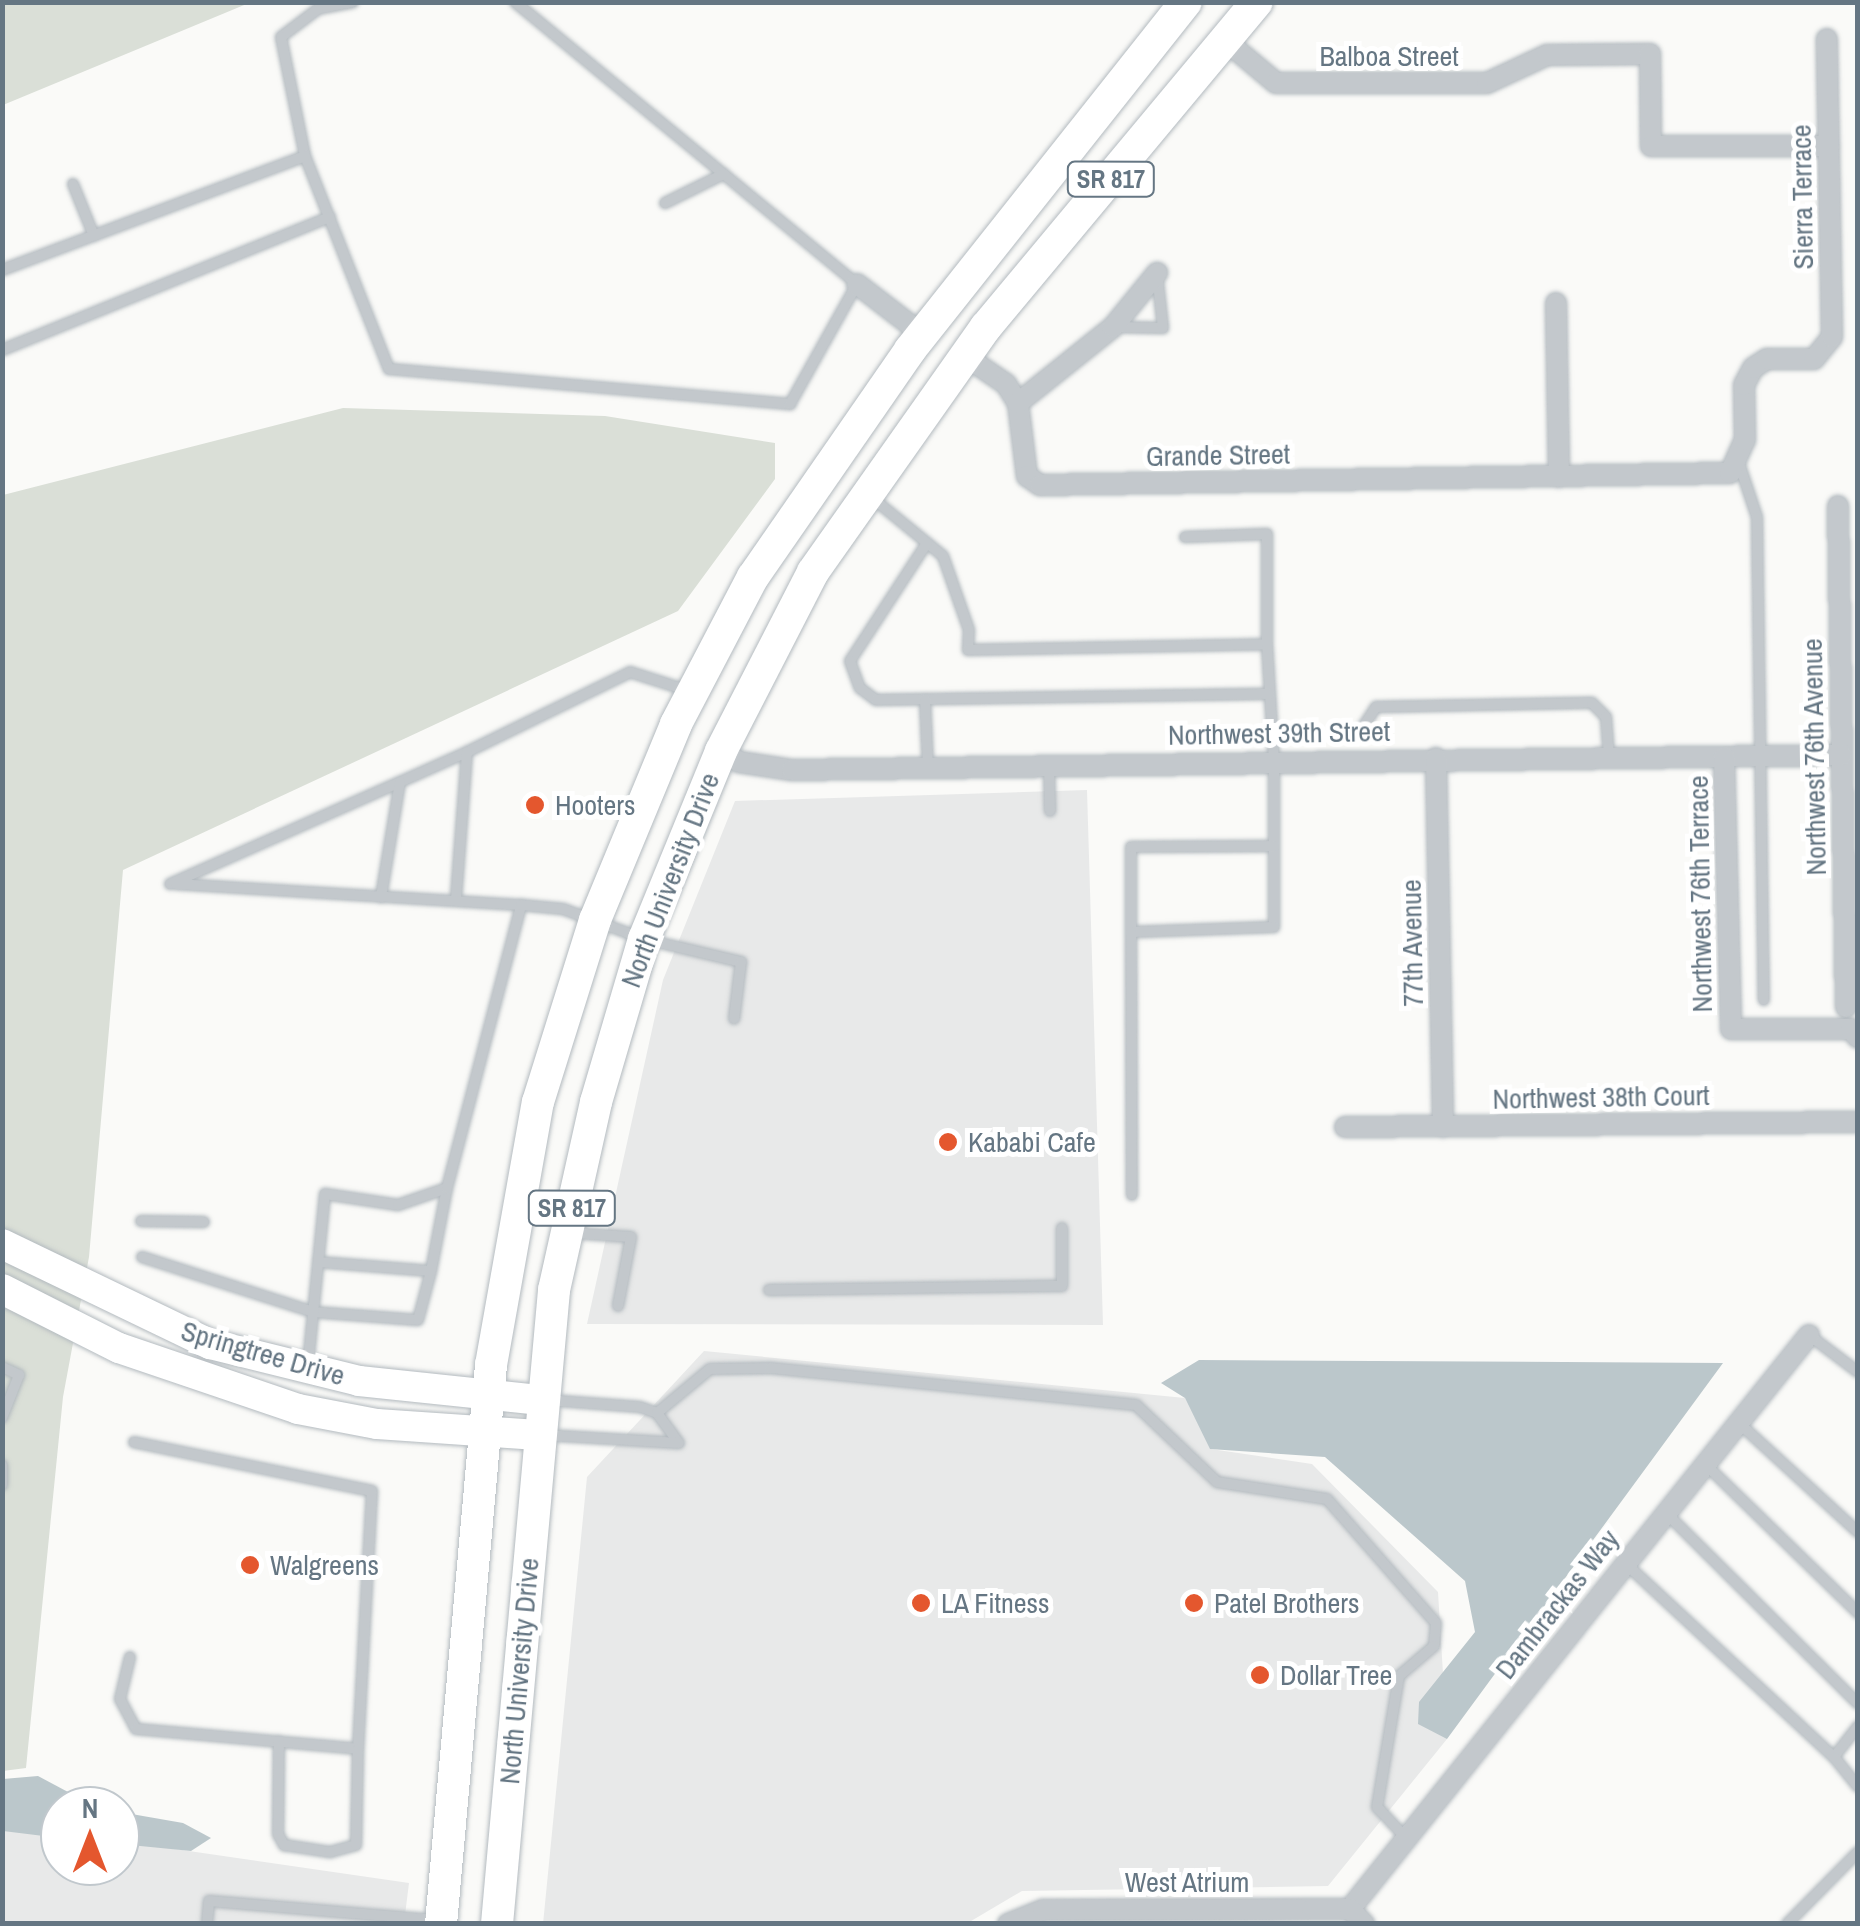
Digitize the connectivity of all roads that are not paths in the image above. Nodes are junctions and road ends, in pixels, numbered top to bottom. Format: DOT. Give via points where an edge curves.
graph roads {
  1 [pos="353,2"];
  2 [pos="514,2"];
  3 [pos="1186,2"];
  4 [pos="1257,2"];
  5 [pos="1827,38"];
  6 [pos="1226,42"];
  7 [pos="1829,146"];
  8 [pos="305,156"];
  9 [pos="724,174"];
  10 [pos="73,184"];
  11 [pos="665,203"];
  12 [pos="330,217"];
  13 [pos="94,236"];
  14 [pos="984,258"];
  15 [pos="2,270"];
  16 [pos="1157,273"];
  17 [pos="857,284"];
  18 [pos="1556,303"];
  19 [pos="1113,327"];
  20 [pos="916,342"];
  21 [pos="972,346"];
  22 [pos="2,350"];
  23 [pos="1018,404"];
  24 [pos="905,437"];
  25 [pos="1739,464"];
  26 [pos="1558,477"];
  27 [pos="865,492"];
  28 [pos="1838,506"];
  29 [pos="1185,537"];
  30 [pos="927,542"];
  31 [pos="1267,644"];
  32 [pos="692,692"];
  33 [pos="1270,694"];
  34 [pos="925,699"];
  35 [pos="1363,727"];
  36 [pos="720,751"];
  37 [pos="468,752"];
  38 [pos="1842,755"];
  39 [pos="1765,756"];
  40 [pos="1724,757"];
  41 [pos="1436,758"];
  42 [pos="1609,758"];
  43 [pos="1274,761"];
  44 [pos="1049,765"];
  45 [pos="928,768"];
  46 [pos="400,782"];
  47 [pos="1050,811"];
  48 [pos="1274,846"];
  49 [pos="380,897"];
  50 [pos="456,898"];
  51 [pos="521,905"];
  52 [pos="595,920"];
  53 [pos="1131,932"];
  54 [pos="644,939"];
  55 [pos="1764,1000"];
  56 [pos="1846,1007"];
  57 [pos="734,1019"];
  58 [pos="1854,1034"];
  59 [pos="1858,1122"];
  60 [pos="1444,1126"];
  61 [pos="1345,1127"];
  62 [pos="446,1188"];
  63 [pos="1132,1195"];
  64 [pos="141,1220"];
  65 [pos="204,1222"];
  66 [pos="1062,1228"];
  67 [pos="567,1232"];
  68 [pos="2,1244"];
  69 [pos="142,1257"];
  70 [pos="318,1262"];
  71 [pos="432,1270"];
  72 [pos="2,1289"];
  73 [pos="769,1290"];
  74 [pos="618,1306"];
  75 [pos="313,1312"];
  76 [pos="1809,1335"];
  77 [pos="2,1367"];
  78 [pos="307,1370"];
  79 [pos="1858,1372"];
  80 [pos="488,1396"];
  81 [pos="542,1400"];
  82 [pos="657,1413"];
  83 [pos="2,1418"];
  84 [pos="1740,1424"];
  85 [pos="485,1433"];
  86 [pos="538,1435"];
  87 [pos="134,1442"];
  88 [pos="2,1464"];
  89 [pos="1704,1464"];
  90 [pos="2,1484"];
  91 [pos="1665,1512"];
  92 [pos="1858,1532"];
  93 [pos="1624,1564"];
  94 [pos="1858,1613"];
  95 [pos="130,1657"];
  96 [pos="1858,1704"];
  97 [pos="1858,1726"];
  98 [pos="279,1741"];
  99 [pos="358,1749"];
  100 [pos="1834,1757"];
  101 [pos="1858,1787"];
  102 [pos="1406,1838"];
  103 [pos="1858,1852"];
  104 [pos="1312,1916"];
  105 [pos="1357,1916"];
  106 [pos="350,1918"];
  107 [pos="441,1922"];
  108 [pos="206,1924"];
  109 [pos="497,1924"];
  110 [pos="1008,1924"];
  111 [pos="1786,1924"];
  1 -- 8 [label="lane" via="318,9 280,37"];
  2 -- 9 [label="lane"];
  3 -- 14 [label="main road, North University Drive / SR 817"];
  4 -- 6 [label="main road, North University Drive / SR 817"];
  5 -- 7 [label="street, Sierra Terrace"];
  6 -- 7 [label="street, Balboa Street" via="1276,83 1487,83 1548,54 1650,54 1651,146"];
  6 -- 21 [label="main road, North University Drive / SR 817"];
  7 -- 25 [label="street, Sierra Terrace" via="1832,337 1824,352 1752,368 1744,385"];
  8 -- 12 [label="lane"];
  8 -- 13 [label="lane"];
  9 -- 11 [label="lane"];
  9 -- 17 [label="lane"];
  10 -- 13 [label="lane"];
  12 -- 17 [label="lane" via="389,370 790,404"];
  12 -- 22 [label="lane"];
  13 -- 15 [label="lane"];
  14 -- 20 [label="main road, North University Drive / SR 817"];
  14 -- 21 [label="main road" via="986,278 964,308"];
  16 -- 19 [label="street"];
  16 -- 19 [label="lane" via="1163,328"];
  17 -- 20 [label="street"];
  18 -- 26 [label="street"];
  19 -- 23 [label="street"];
  20 -- 24 [label="main road" via="930,380 904,414"];
  20 -- 32 [label="main road, North University Drive / SR 817" via="752,576"];
  21 -- 23 [label="street"];
  21 -- 24 [label="main road, North University Drive / SR 817"];
  23 -- 26 [label="street, Grande Street" via="1022,460 1027,476 1040,485"];
  24 -- 27 [label="main road, North University Drive / SR 817"];
  25 -- 26 [label="street, Grande Street" via="1730,473"];
  25 -- 39 [label="lane" via="1757,517"];
  27 -- 30 [label="lane"];
  27 -- 36 [label="main road, North University Drive / SR 817" via="812,572"];
  28 -- 38 [label="street, Northwest 76th Avenue"];
  29 -- 31 [label="lane" via="1267,534"];
  30 -- 31 [label="lane" via="943,556 969,630 968,650"];
  30 -- 34 [label="lane" via="850,661 860,688 876,700"];
  31 -- 33 [label="lane"];
  32 -- 37 [label="lane" via="630,672"];
  32 -- 52 [label="main road, North University Drive / SR 817"];
  33 -- 34 [label="lane"];
  33 -- 43 [label="lane"];
  34 -- 45 [label="lane"];
  35 -- 42 [label="lane" via="1376,707 1592,704 1606,717"];
  36 -- 45 [label="street, Northwest 39th Street" via="739,762 792,770"];
  36 -- 54 [label="main road, North University Drive / SR 817"];
  37 -- 46 [label="lane"];
  37 -- 50 [label="lane"];
  38 -- 39 [label="street, Northwest 39th Street"];
  38 -- 56 [label="street, Northwest 76th Avenue"];
  39 -- 40 [label="street, Northwest 39th Street"];
  39 -- 55 [label="lane"];
  40 -- 42 [label="street, Northwest 39th Street"];
  40 -- 58 [label="street, Northwest 76th Terrace" via="1731,1029"];
  41 -- 42 [label="street, Northwest 39th Street"];
  41 -- 43 [label="street, Northwest 39th Street"];
  41 -- 60 [label="street, 77th Avenue"];
  43 -- 44 [label="street, Northwest 39th Street"];
  43 -- 48 [label="lane"];
  44 -- 45 [label="street, Northwest 39th Street"];
  44 -- 47 [label="lane"];
  46 -- 49 [label="lane"];
  46 -- 49 [label="lane" via="170,884"];
  48 -- 53 [label="lane" via="1274,926"];
  48 -- 53 [label="lane" via="1131,848"];
  49 -- 50 [label="lane"];
  50 -- 51 [label="lane"];
  51 -- 52 [label="lane"];
  51 -- 62 [label="lane"];
  52 -- 54 [label="lane"];
  52 -- 80 [label="main road, North University Drive / SR 817" via="538,1102"];
  53 -- 63 [label="lane"];
  54 -- 57 [label="lane" via="741,962"];
  54 -- 67 [label="main road, North University Drive / SR 817"];
  59 -- 60 [label="street, Northwest 38th Court"];
  60 -- 61 [label="street, Northwest 38th Court"];
  62 -- 70 [label="lane" via="398,1205 325,1194"];
  62 -- 71 [label="lane"];
  64 -- 65 [label="lane"];
  66 -- 73 [label="lane" via="1062,1286"];
  67 -- 74 [label="lane" via="631,1237"];
  67 -- 81 [label="main road, North University Drive / SR 817"];
  68 -- 78 [label="street, Springtree Drive" via="210,1344"];
  69 -- 75 [label="lane"];
  70 -- 71 [label="lane"];
  70 -- 75 [label="lane"];
  71 -- 75 [label="lane" via="418,1320"];
  72 -- 85 [label="street, Springtree Drive" via="119,1348 266,1400 377,1424"];
  75 -- 78 [label="lane"];
  76 -- 79 [label="lane"];
  76 -- 84 [label="street, Dambrackas Way"];
  77 -- 83 [label="lane" via="19,1375"];
  78 -- 80 [label="street, Springtree Drive"];
  80 -- 81 [label="street, Springtree Drive"];
  80 -- 85 [label="main road, North University Drive / SR 817"];
  81 -- 82 [label="lane"];
  81 -- 86 [label="main road, North University Drive / SR 817"];
  82 -- 86 [label="lane" via="679,1443"];
  82 -- 102 [label="lane" via="710,1369 771,1368 1136,1405 1217,1482 1327,1499 1436,1623 1434,1646 1399,1676 1377,1807"];
  84 -- 89 [label="street, Dambrackas Way"];
  84 -- 92 [label="lane"];
  85 -- 86 [label="street, Springtree Drive"];
  85 -- 107 [label="main road, North University Drive / SR 817"];
  86 -- 109 [label="main road, North University Drive / SR 817"];
  87 -- 99 [label="lane" via="372,1491"];
  88 -- 90 [label="lane"];
  89 -- 91 [label="street, Dambrackas Way"];
  89 -- 94 [label="lane"];
  91 -- 93 [label="street, Dambrackas Way"];
  91 -- 96 [label="lane"];
  93 -- 100 [label="lane"];
  93 -- 102 [label="street, Dambrackas Way"];
  95 -- 98 [label="lane" via="120,1699 136,1729"];
  97 -- 100 [label="lane"];
  98 -- 99 [label="lane"];
  98 -- 99 [label="lane" via="278,1834 284,1845 330,1852 356,1845"];
  100 -- 101 [label="lane"];
  102 -- 105 [label="street, Dambrackas Way"];
  103 -- 111 [label="lane"];
  104 -- 105 [label="street, West Atrium"];
  104 -- 110 [label="street, West Atrium" via="1044,1910"];
  106 -- 107 [label="lane"];
  106 -- 108 [label="lane" via="209,1902"];
}
